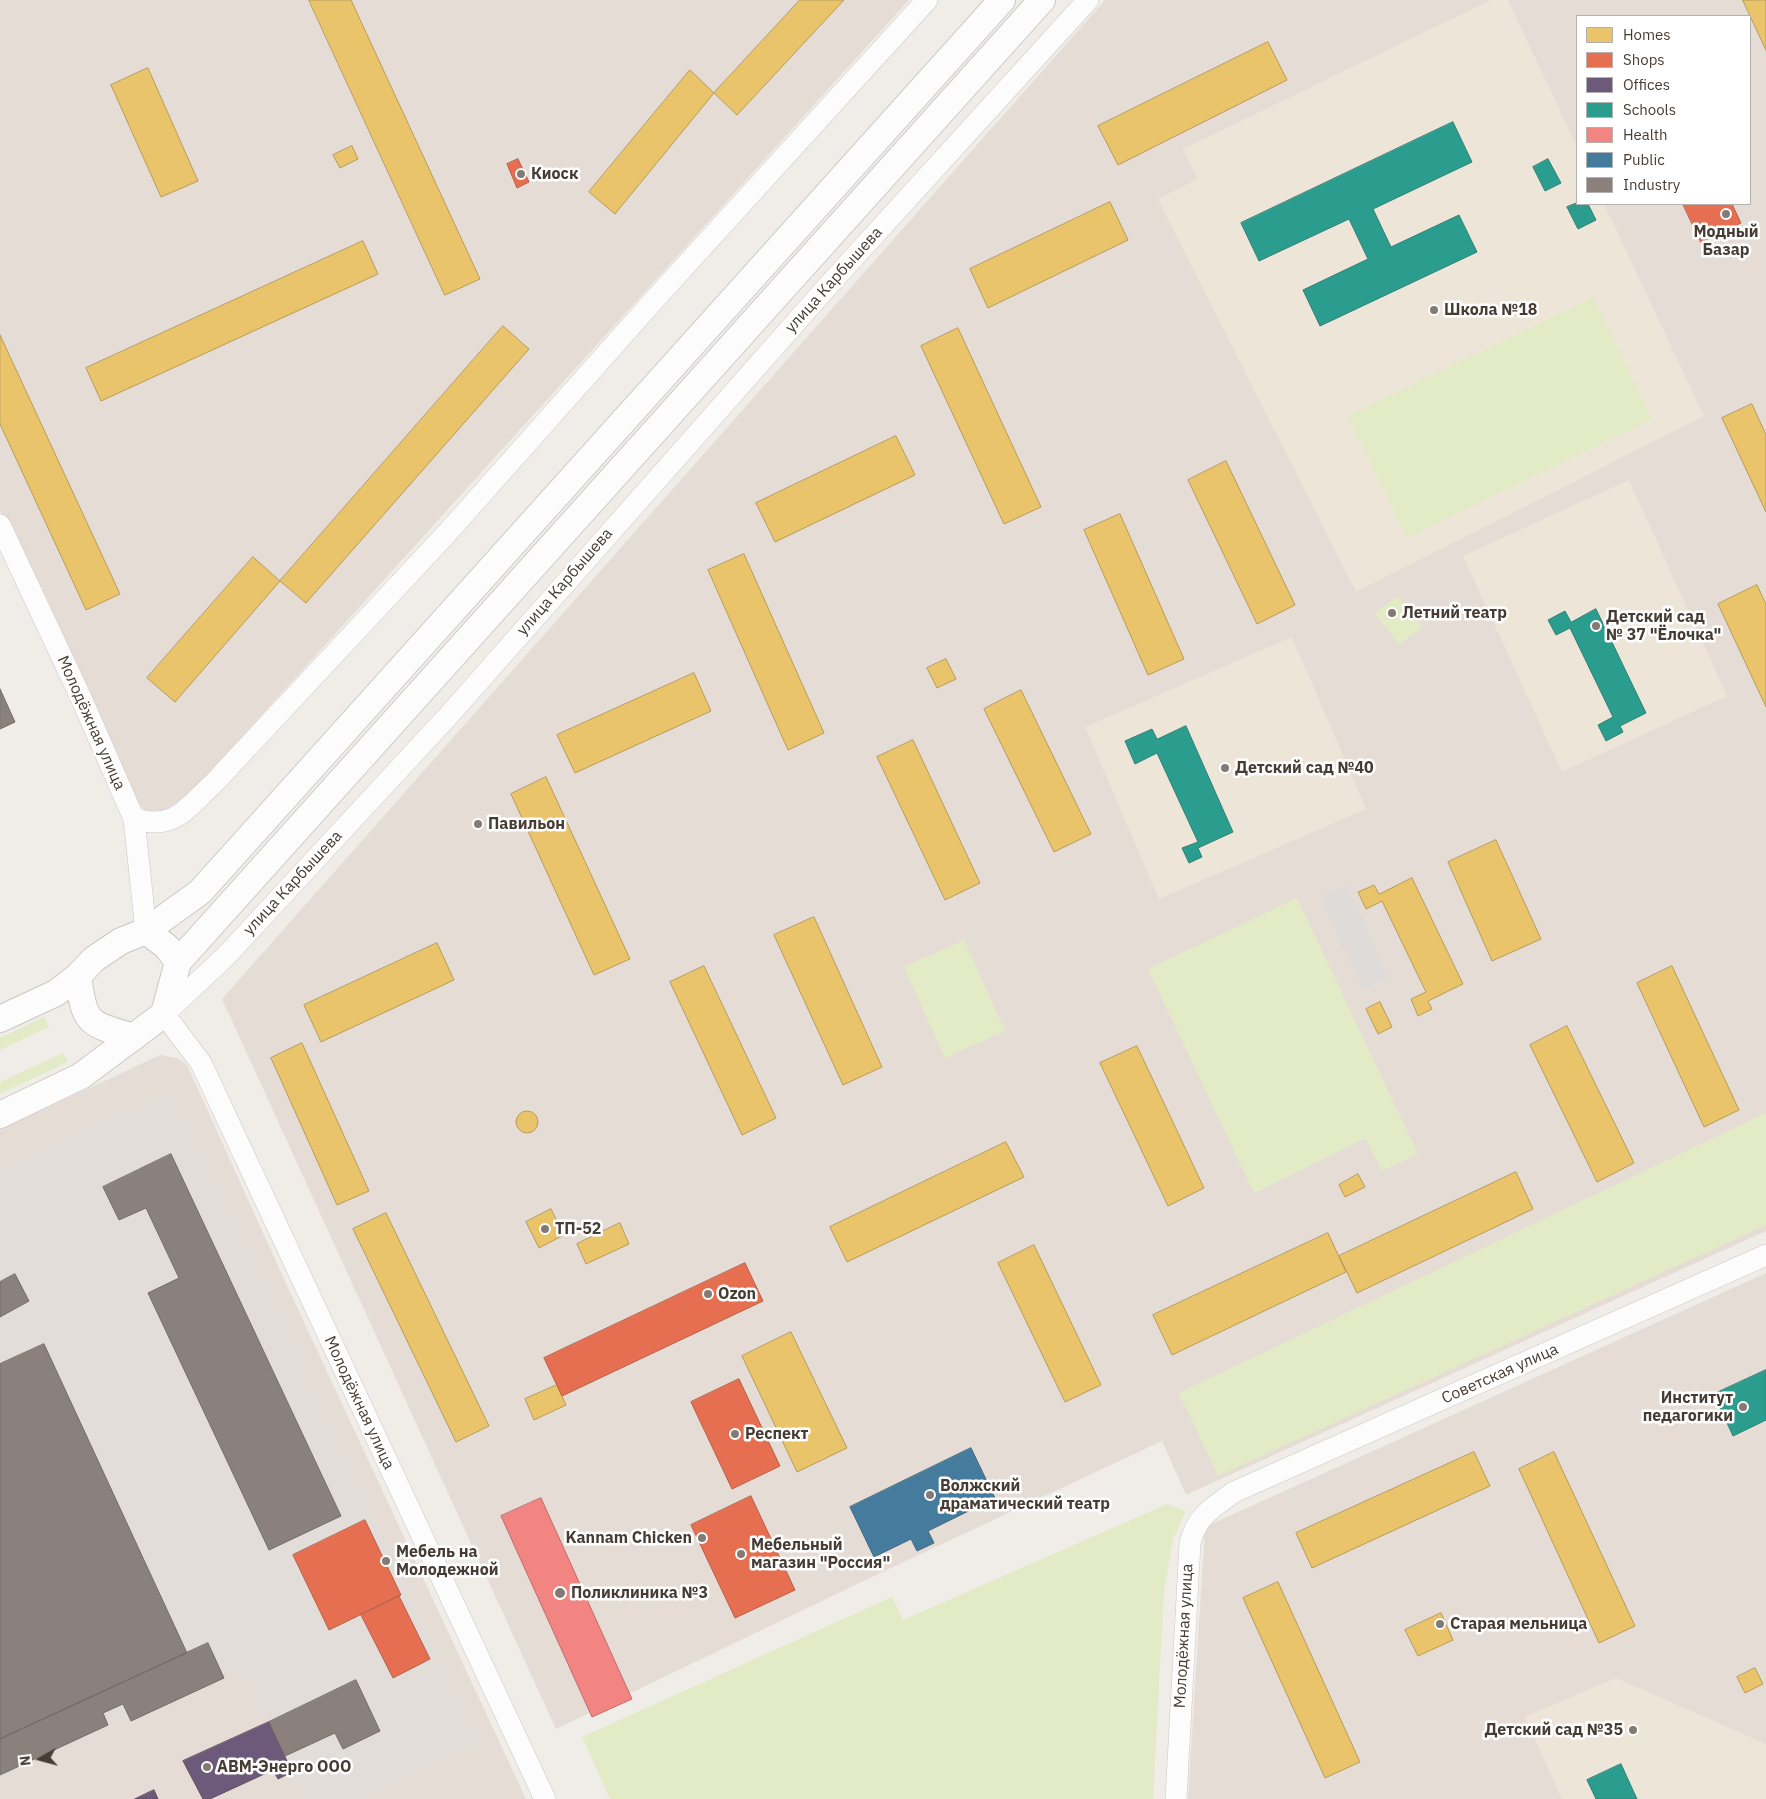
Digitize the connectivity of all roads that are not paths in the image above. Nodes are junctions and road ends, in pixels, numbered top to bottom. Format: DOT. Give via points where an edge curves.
graph roads {
  1 [pos="927,0"];
  2 [pos="1002,0"];
  3 [pos="1042,0"];
  4 [pos="1088,0"];
  5 [pos="0,525"];
  6 [pos="134,819"];
  7 [pos="146,931"];
  8 [pos="178,962"];
  9 [pos="78,976"];
  10 [pos="164,1014"];
  11 [pos="0,1019"];
  12 [pos="134,1036"];
  13 [pos="0,1115"];
  14 [pos="1766,1255"];
  15 [pos="1234,1492"];
  16 [pos="545,1799"];
  17 [pos="1176,1799"];
  1 -- 6 [label="street" via="448,532 214,783 173,820 152,824"];
  2 -- 7 [label="street" via="200,892"];
  3 -- 8 [label="street, улица Карбышева"];
  4 -- 10 [label="street, улица Карбышева" via="827,287 448,715 225,958"];
  5 -- 6 [label="street, Молодёжная улица"];
  6 -- 7 [label="street, Молодёжная улица"];
  7 -- 8 [label="street" via="167,947"];
  7 -- 9 [label="street" via="121,941 94,959"];
  8 -- 10 [label="street"];
  9 -- 11 [label="street" via="56,993"];
  9 -- 12 [label="street" via="86,1015 97,1026"];
  10 -- 12 [label="street, улица Карбышева"];
  10 -- 16 [label="street, Молодёжная улица" via="201,1063"];
  12 -- 13 [label="street, улица Карбышева" via="81,1076"];
  14 -- 15 [label="street, Советская улица"];
  15 -- 17 [label="street, Молодёжная улица" via="1203,1516 1194,1528 1190,1543"];
}
